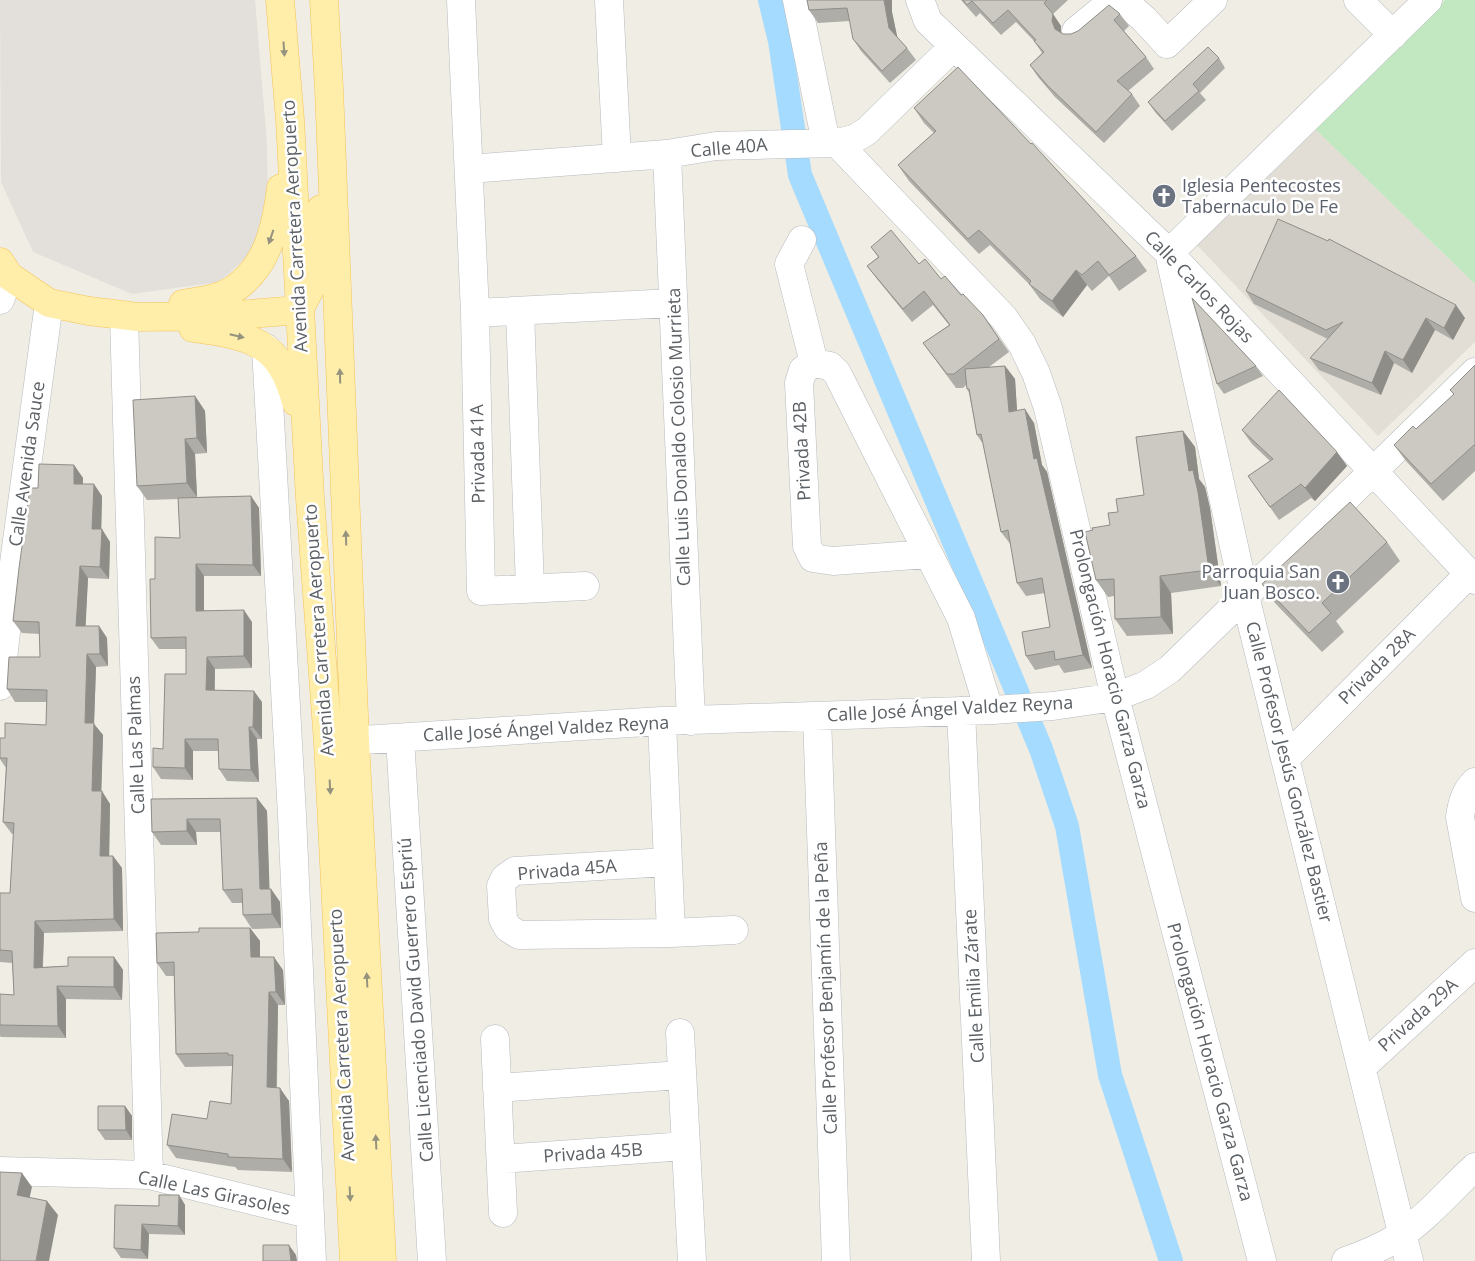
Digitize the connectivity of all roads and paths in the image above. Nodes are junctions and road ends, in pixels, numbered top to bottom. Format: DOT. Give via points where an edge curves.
graph roads {
  1 [pos="280,0"];
  2 [pos="324,0"];
  3 [pos="461,0"];
  4 [pos="609,0"];
  5 [pos="797,0"];
  6 [pos="920,0"];
  7 [pos="1114,0"];
  8 [pos="1122,0"];
  9 [pos="1213,0"];
  10 [pos="1358,0"];
  11 [pos="1428,0"];
  12 [pos="1076,32"];
  13 [pos="1393,35"];
  14 [pos="954,47"];
  15 [pos="290,120"];
  16 [pos="824,143"];
  17 [pos="332,148"];
  18 [pos="667,154"];
  19 [pos="617,158"];
  20 [pos="468,169"];
  21 [pos="802,240"];
  22 [pos="1169,253"];
  23 [pos="3,280"];
  24 [pos="49,303"];
  25 [pos="673,303"];
  26 [pos="299,310"];
  27 [pos="520,311"];
  28 [pos="475,313"];
  29 [pos="131,316"];
  30 [pos="266,348"];
  31 [pos="814,363"];
  32 [pos="1475,372"];
  33 [pos="308,464"];
  34 [pos="1373,471"];
  35 [pos="310,498"];
  36 [pos="928,554"];
  37 [pos="1472,577"];
  38 [pos="584,586"];
  39 [pos="530,588"];
  40 [pos="1245,596"];
  41 [pos="0,686"];
  42 [pos="1115,697"];
  43 [pos="991,710"];
  44 [pos="961,711"];
  45 [pos="817,716"];
  46 [pos="691,721"];
  47 [pos="662,722"];
  48 [pos="400,738"];
  49 [pos="354,741"];
  50 [pos="328,742"];
  51 [pos="1285,759"];
  52 [pos="1473,788"];
  53 [pos="668,862"];
  54 [pos="1475,898"];
  55 [pos="734,930"];
  56 [pos="671,933"];
  57 [pos="1475,964"];
  58 [pos="680,1034"];
  59 [pos="495,1039"];
  60 [pos="1362,1067"];
  61 [pos="682,1076"];
  62 [pos="497,1088"];
  63 [pos="686,1146"];
  64 [pos="501,1160"];
  65 [pos="1475,1167"];
  66 [pos="0,1171"];
  67 [pos="148,1175"];
  68 [pos="503,1213"];
  69 [pos="308,1214"];
  70 [pos="1403,1233"];
  71 [pos="312,1261"];
  72 [pos="354,1261"];
  73 [pos="382,1261"];
  74 [pos="432,1261"];
  75 [pos="692,1261"];
  76 [pos="836,1261"];
  77 [pos="986,1261"];
  78 [pos="1262,1261"];
  79 [pos="1346,1261"];
  80 [pos="1409,1261"];
  1 -- 15 [label="main road, Avenida Carretera Aeropuerto, one-way"];
  2 -- 17 [label="main road, Avenida Carretera Aeropuerto"];
  3 -- 20 [label="street"];
  4 -- 19 [label="street"];
  5 -- 16 [label="street"];
  6 -- 14 [label="street, Calle Carlos Rojas" via="928,21"];
  7 -- 12 [label="street"];
  8 -- 9 [label="street" via="1167,44"];
  10 -- 13 [label="street"];
  11 -- 13 [label="street"];
  13 -- 22 [label="street"];
  14 -- 16 [label="street, Calle 40A" via="867,131 854,139"];
  14 -- 22 [label="street, Calle Carlos Rojas"];
  15 -- 26 [label="main road, Avenida Carretera Aeropuerto"];
  15 -- 29 [label="main road, one-way" via="273,233 259,266 233,290 215,298"];
  16 -- 18 [label="street, Calle 40A" via="716,146"];
  16 -- 42 [label="street, Prolongación Horacio Garza Garza" via="1004,318 1026,351 1048,408"];
  17 -- 26 [label="main road" via="323,187 310,287"];
  49 -- 17 [label="main road, Avenida Carretera Aeropuerto, one-way"];
  18 -- 19 [label="street, Calle 40A"];
  18 -- 25 [label="street, Calle Luis Donaldo Colosio Murrieta"];
  19 -- 20 [label="street, Calle 40A"];
  20 -- 28 [label="street"];
  21 -- 31 [label="street" via="789,264"];
  22 -- 34 [label="street, Calle Carlos Rojas"];
  22 -- 40 [label="street, Calle Profesor Jesús González Bastier"];
  23 -- 24 [label="main road"];
  24 -- 29 [label="main road"];
  24 -- 41 [label="street, Calle Avenida Sauce"];
  25 -- 27 [label="street"];
  25 -- 46 [label="street, Calle Luis Donaldo Colosio Murrieta"];
  26 -- 29 [label="main road" via="224,316"];
  26 -- 33 [label="main road, Avenida Carretera Aeropuerto"];
  27 -- 28 [label="street"];
  27 -- 39 [label="street"];
  28 -- 39 [label="street, Privada 41A" via="481,591"];
  29 -- 30 [label="main road, one-way" via="243,337"];
  29 -- 67 [label="street, Calle Las Palmas"];
  30 -- 33 [label="main road" via="279,361 290,381"];
  30 -- 69 [label="street" via="292,815"];
  31 -- 36 [label="street" via="830,366 837,373"];
  31 -- 36 [label="street, Privada 42B" via="803,370 799,382 807,546 813,558 833,561"];
  32 -- 34 [label="street, Calle José Ángel Valdez Reyna"];
  33 -- 35 [label="main road, Avenida Carretera Aeropuerto"];
  34 -- 37 [label="street, Calle Carlos Rojas"];
  34 -- 40 [label="street, Calle José Ángel Valdez Reyna"];
  35 -- 49 [label="main road" via="325,532 335,592 343,692"];
  35 -- 50 [label="main road, Avenida Carretera Aeropuerto"];
  36 -- 43 [label="street" via="961,618"];
  37 -- 51 [label="street, Privada 28A"];
  38 -- 39 [label="street, Privada 41A"];
  40 -- 42 [label="street, Calle José Ángel Valdez Reyna" via="1170,669 1146,685"];
  40 -- 51 [label="street, Calle Profesor Jesús González Bastier"];
  42 -- 43 [label="street, Calle José Ángel Valdez Reyna"];
  42 -- 78 [label="street, Prolongación Horacio Garza Garza"];
  43 -- 44 [label="street, Calle José Ángel Valdez Reyna"];
  44 -- 45 [label="street, Calle José Ángel Valdez Reyna"];
  44 -- 77 [label="street, Calle Emilia Zárate"];
  45 -- 46 [label="street, Calle José Ángel Valdez Reyna"];
  45 -- 76 [label="street, Calle Profesor Benjamín de la Peña"];
  46 -- 47 [label="street, Calle José Ángel Valdez Reyna"];
  47 -- 48 [label="street, Calle José Ángel Valdez Reyna"];
  47 -- 53 [label="street"];
  48 -- 49 [label="street, Calle José Ángel Valdez Reyna"];
  48 -- 74 [label="street, Calle Licenciado David Guerrero Espriú"];
  49 -- 50 [label="street, Calle José Ángel Valdez Reyna"];
  73 -- 49 [label="main road, Avenida Carretera Aeropuerto, one-way"];
  50 -- 72 [label="main road, Avenida Carretera Aeropuerto, one-way"];
  51 -- 60 [label="street, Calle Profesor Jesús González Bastier"];
  52 -- 54 [label="street" via="1461,804 1460,816"];
  53 -- 56 [label="street"];
  53 -- 56 [label="street, Privada 45A" via="515,871 505,878 501,886 503,919 508,928 520,935"];
  55 -- 56 [label="street, Privada 45A"];
  57 -- 60 [label="street, Privada 29A"];
  58 -- 61 [label="street"];
  59 -- 62 [label="street"];
  60 -- 70 [label="street, Calle Profesor Jesús González Bastier"];
  61 -- 62 [label="street"];
  61 -- 63 [label="street"];
  62 -- 64 [label="street"];
  63 -- 64 [label="street, Privada 45B"];
  63 -- 75 [label="street"];
  64 -- 68 [label="street"];
  65 -- 70 [label="street"];
  66 -- 67 [label="street, Calle Las Girasoles"];
  67 -- 69 [label="street, Calle Las Girasoles"];
  69 -- 71 [label="street"];
  70 -- 79 [label="street"];
  70 -- 80 [label="street, Calle Profesor Jesús González Bastier"];
}
